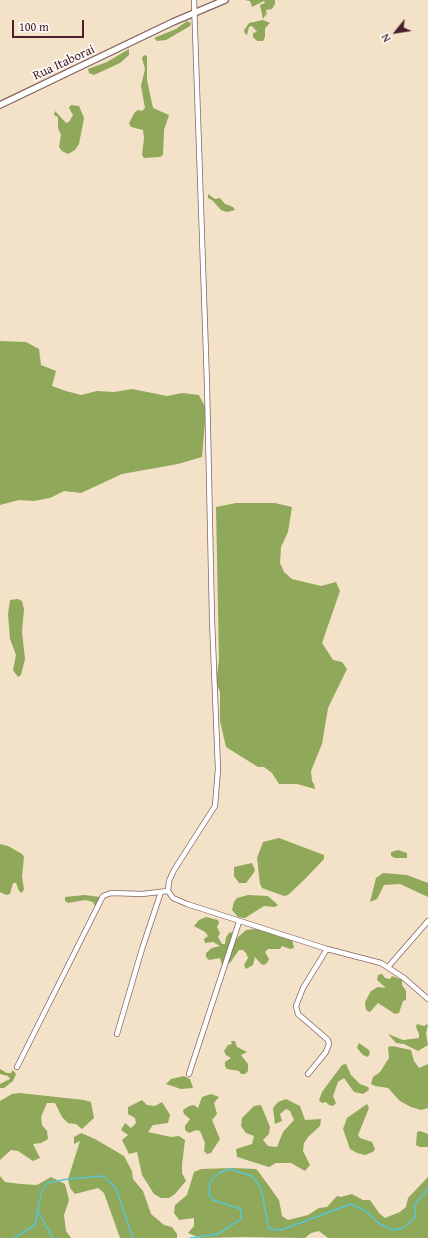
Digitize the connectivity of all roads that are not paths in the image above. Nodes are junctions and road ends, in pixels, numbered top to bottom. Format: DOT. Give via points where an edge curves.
graph roads {
  1 [pos="194,0"];
  2 [pos="225,0"];
  3 [pos="194,14"];
  4 [pos="0,105"];
  5 [pos="168,891"];
  6 [pos="161,892"];
  7 [pos="428,921"];
  8 [pos="239,922"];
  9 [pos="327,949"];
  10 [pos="388,967"];
  11 [pos="428,999"];
  12 [pos="118,1034"];
  13 [pos="17,1067"];
  14 [pos="189,1074"];
  15 [pos="308,1074"];
  1 -- 3 [label="street"];
  2 -- 3 [label="street, Rua Itaborai"];
  3 -- 4 [label="street, Rua Itaborai"];
  3 -- 5 [label="street" via="218,769 215,806 174,870"];
  5 -- 6 [label="street"];
  5 -- 8 [label="street" via="179,901"];
  6 -- 12 [label="street"];
  6 -- 13 [label="street" via="111,893 103,896"];
  7 -- 10 [label="street"];
  8 -- 9 [label="street"];
  8 -- 14 [label="street"];
  9 -- 10 [label="street"];
  9 -- 15 [label="street" via="303,988 296,1006 298,1014 328,1040 329,1044 326,1052"];
  10 -- 11 [label="street"];
}
